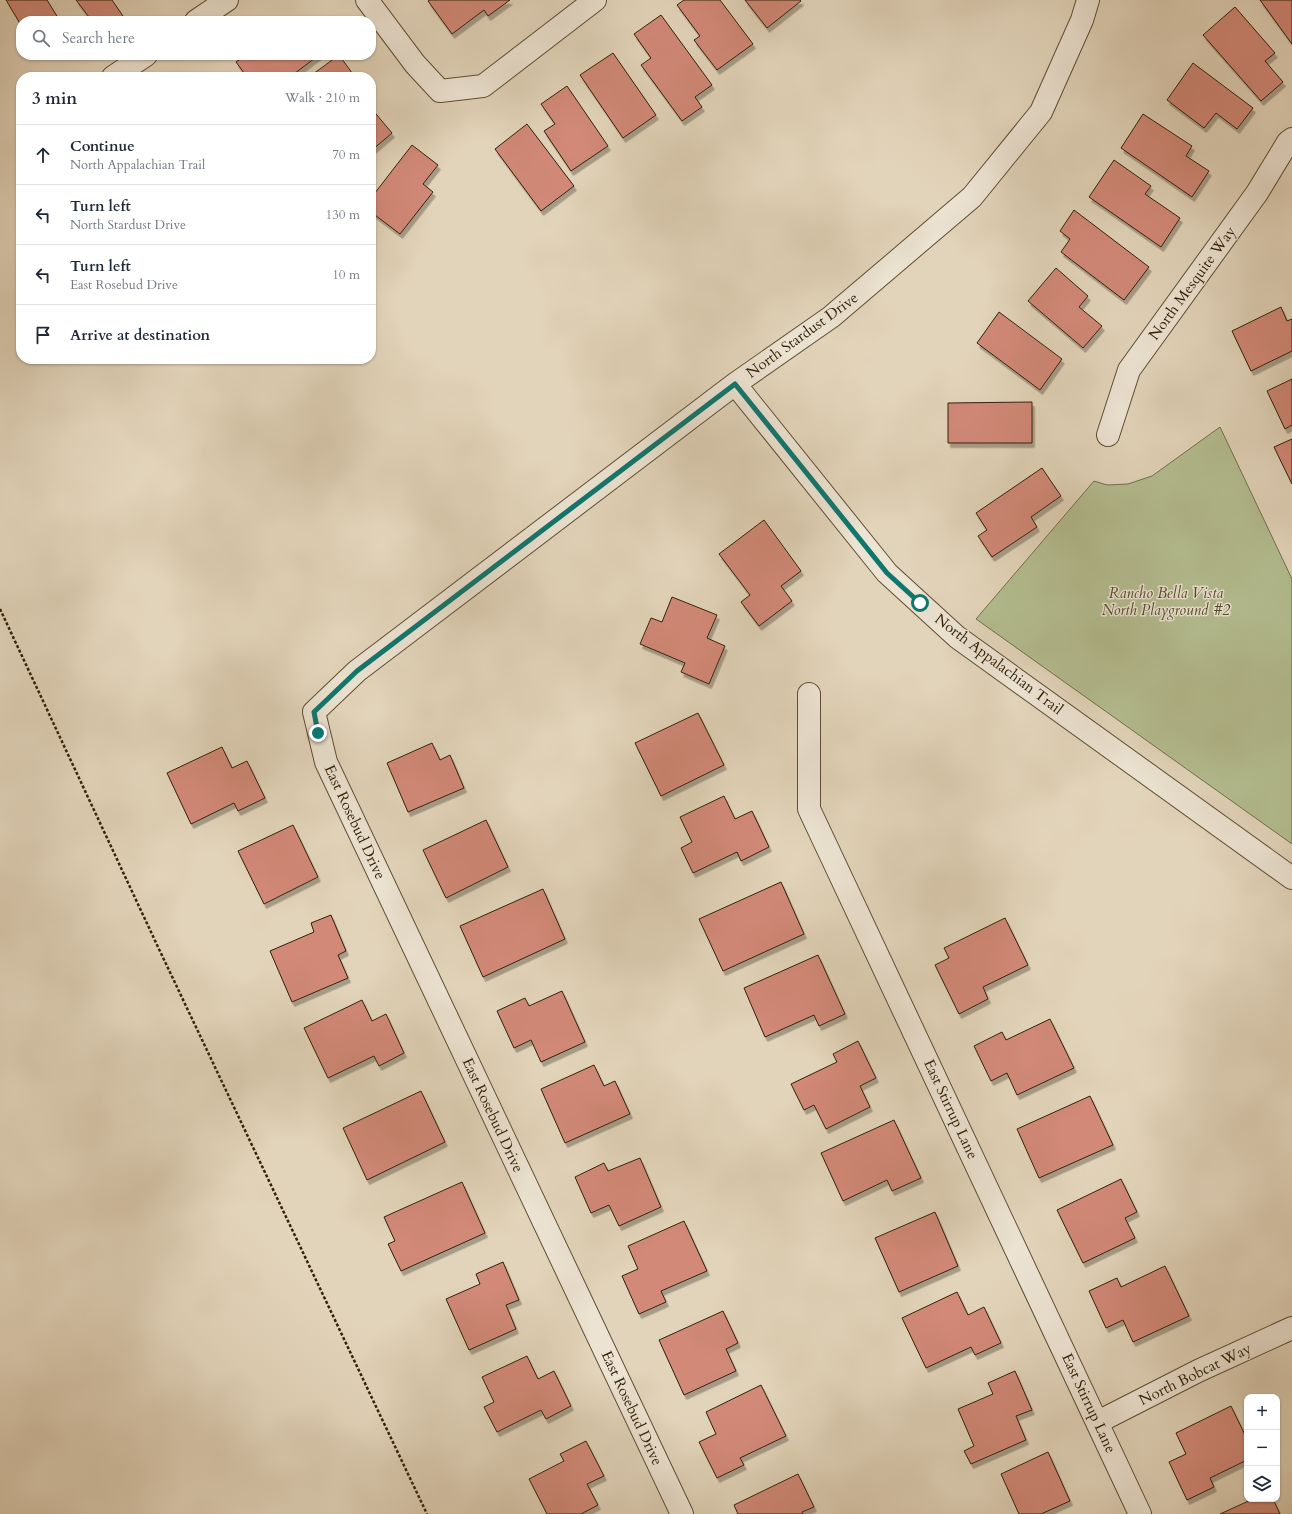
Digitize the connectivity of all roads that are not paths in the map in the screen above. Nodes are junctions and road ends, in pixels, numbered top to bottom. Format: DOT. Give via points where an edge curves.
graph roads {
  1 [pos="227,0"];
  2 [pos="367,0"];
  3 [pos="595,0"];
  4 [pos="1088,0"];
  5 [pos="203,16"];
  6 [pos="138,60"];
  7 [pos="120,72"];
  8 [pos="1291,144"];
  9 [pos="735,384"];
  10 [pos="1108,435"];
  11 [pos="809,694"];
  12 [pos="314,712"];
  13 [pos="1292,878"];
  14 [pos="1292,1328"];
  15 [pos="1098,1422"];
  16 [pos="682,1514"];
  17 [pos="1140,1514"];
  1 -- 5 [label="street"];
  2 -- 3 [label="street" via="415,64 440,91 483,86"];
  4 -- 9 [label="street, North Stardust Drive" via="1082,20 1041,112 972,197 832,317"];
  6 -- 7 [label="street"];
  8 -- 10 [label="street, North Mesquite Way" via="1129,370"];
  9 -- 12 [label="street, North Stardust Drive" via="357,671"];
  9 -- 13 [label="street, North Appalachian Trail" via="887,573 957,637"];
  11 -- 15 [label="street, East Stirrup Lane" via="809,808"];
  12 -- 16 [label="street, East Rosebud Drive" via="326,762"];
  14 -- 15 [label="street, North Bobcat Way" via="1198,1371"];
  15 -- 17 [label="street, East Stirrup Lane"];
}
